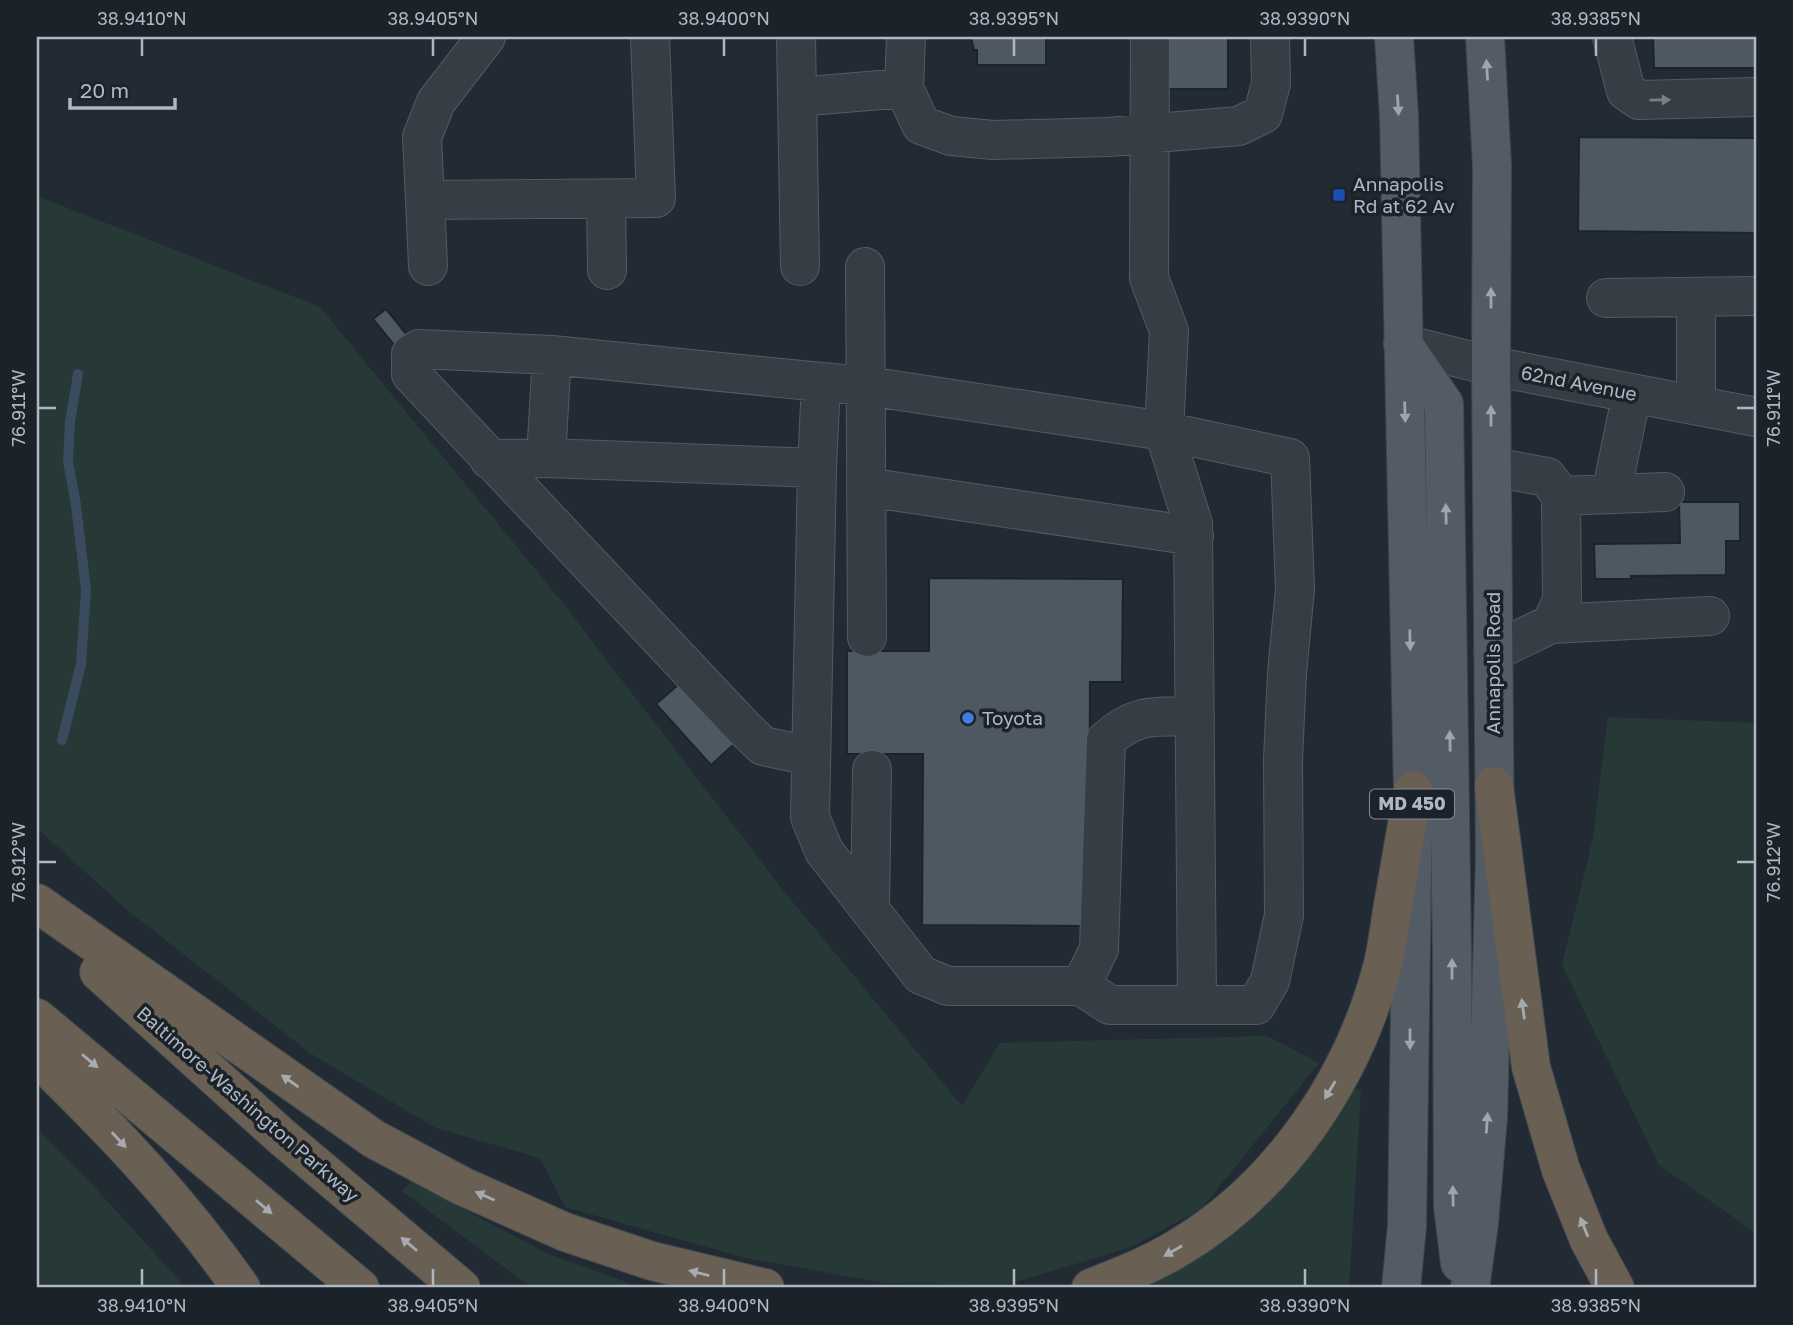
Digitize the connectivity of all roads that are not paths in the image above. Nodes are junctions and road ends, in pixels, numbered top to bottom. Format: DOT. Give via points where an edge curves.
graph roads {
  1 [pos="486,37"];
  2 [pos="650,37"];
  3 [pos="796,37"];
  4 [pos="906,37"];
  5 [pos="1150,37"];
  6 [pos="1270,37"];
  7 [pos="1394,37"];
  8 [pos="1485,37"];
  9 [pos="1612,37"];
  10 [pos="904,88"];
  11 [pos="797,97"];
  12 [pos="1756,97"];
  13 [pos="1150,134"];
  14 [pos="606,199"];
  15 [pos="425,201"];
  16 [pos="428,266"];
  17 [pos="800,266"];
  18 [pos="865,267"];
  19 [pos="607,270"];
  20 [pos="1756,296"];
  21 [pos="1696,297"];
  22 [pos="1606,298"];
  23 [pos="1403,344"];
  24 [pos="552,355"];
  25 [pos="1491,366"];
  26 [pos="821,382"];
  27 [pos="867,386"];
  28 [pos="1632,393"];
  29 [pos="1696,405"];
  30 [pos="1756,417"];
  31 [pos="1164,431"];
  32 [pos="546,458"];
  33 [pos="489,459"];
  34 [pos="1492,467"];
  35 [pos="817,468"];
  36 [pos="866,487"];
  37 [pos="1665,492"];
  38 [pos="1611,494"];
  39 [pos="1561,496"];
  40 [pos="1194,537"];
  41 [pos="1710,615"];
  42 [pos="1552,624"];
  43 [pos="867,637"];
  44 [pos="1493,652"];
  45 [pos="1195,716"];
  46 [pos="810,756"];
  47 [pos="872,770"];
  48 [pos="1494,786"];
  49 [pos="1413,790"];
  50 [pos="37,903"];
  51 [pos="870,910"];
  52 [pos="37,916"];
  53 [pos="1081,986"];
  54 [pos="1197,1004"];
  55 [pos="37,1018"];
  56 [pos="37,1056"];
  57 [pos="241,1288"];
  58 [pos="360,1288"];
  59 [pos="461,1288"];
  60 [pos="765,1288"];
  61 [pos="1091,1288"];
  62 [pos="1401,1288"];
  63 [pos="1463,1288"];
  64 [pos="1470,1288"];
  65 [pos="1615,1288"];
  1 -- 15 [label="street" via="436,102 422,137"];
  2 -- 14 [label="street" via="656,198"];
  3 -- 11 [label="street"];
  4 -- 10 [label="street"];
  5 -- 13 [label="street"];
  6 -- 13 [label="street" via="1271,83 1262,114 1239,127"];
  7 -- 23 [label="main road, MD 450, one-way"];
  25 -- 8 [label="main road, Annapolis Road, one-way" via="1492,166"];
  9 -- 12 [label="street, one-way" via="1626,91 1639,100"];
  10 -- 11 [label="street"];
  10 -- 13 [label="street" via="921,125 951,136 993,140"];
  11 -- 17 [label="street"];
  13 -- 31 [label="street" via="1149,278 1169,331"];
  14 -- 15 [label="street"];
  14 -- 19 [label="street"];
  15 -- 16 [label="street"];
  18 -- 27 [label="street"];
  20 -- 21 [label="street"];
  21 -- 22 [label="street"];
  21 -- 29 [label="street"];
  23 -- 25 [label="street, 62nd Avenue"];
  23 -- 49 [label="main road, MD 450, one-way"];
  63 -- 23 [label="main road, one-way" via="1453,1206 1444,404"];
  24 -- 26 [label="street"];
  24 -- 32 [label="street"];
  24 -- 33 [label="street" via="419,349 411,354 411,374"];
  25 -- 28 [label="street, 62nd Avenue"];
  34 -- 25 [label="main road, Annapolis Road, one-way"];
  26 -- 27 [label="street"];
  26 -- 35 [label="street"];
  27 -- 31 [label="street"];
  27 -- 36 [label="street"];
  28 -- 29 [label="street, 62nd Avenue"];
  28 -- 38 [label="street"];
  29 -- 30 [label="street, 62nd Avenue"];
  31 -- 40 [label="street"];
  31 -- 54 [label="street" via="1290,458 1295,589 1283,759 1284,915 1270,981 1256,1005"];
  32 -- 33 [label="street"];
  32 -- 35 [label="street"];
  33 -- 46 [label="street" via="763,746"];
  34 -- 39 [label="street" via="1547,477"];
  34 -- 44 [label="main road, Annapolis Road"];
  35 -- 46 [label="street"];
  36 -- 40 [label="street"];
  36 -- 43 [label="street"];
  37 -- 38 [label="street"];
  38 -- 39 [label="street"];
  39 -- 42 [label="street" via="1562,600"];
  40 -- 45 [label="street"];
  41 -- 42 [label="street"];
  42 -- 44 [label="street"];
  44 -- 48 [label="main road, Annapolis Road"];
  45 -- 53 [label="street" via="1142,717 1121,726 1106,740 1099,949"];
  45 -- 54 [label="street"];
  46 -- 51 [label="street" via="810,817 824,851"];
  47 -- 51 [label="street"];
  64 -- 48 [label="main road, Annapolis Road, one-way" via="1488,1117"];
  65 -- 48 [label="highway, one-way" via="1589,1240 1561,1170 1531,1067"];
  49 -- 61 [label="highway, one-way" via="1382,967 1363,1026 1306,1129 1263,1181 1222,1219 1179,1248"];
  49 -- 62 [label="main road, MD 450, one-way" via="1407,1199"];
  60 -- 50 [label="highway, one-way" via="652,1261 565,1232 462,1186 374,1139"];
  51 -- 53 [label="street" via="921,975 948,986"];
  59 -- 52 [label="highway, Baltimore-Washington Parkway, one-way" via="282,1137"];
  53 -- 54 [label="street" via="1110,1005"];
  55 -- 58 [label="highway, one-way"];
  56 -- 57 [label="highway, one-way" via="185,1212"];
}
